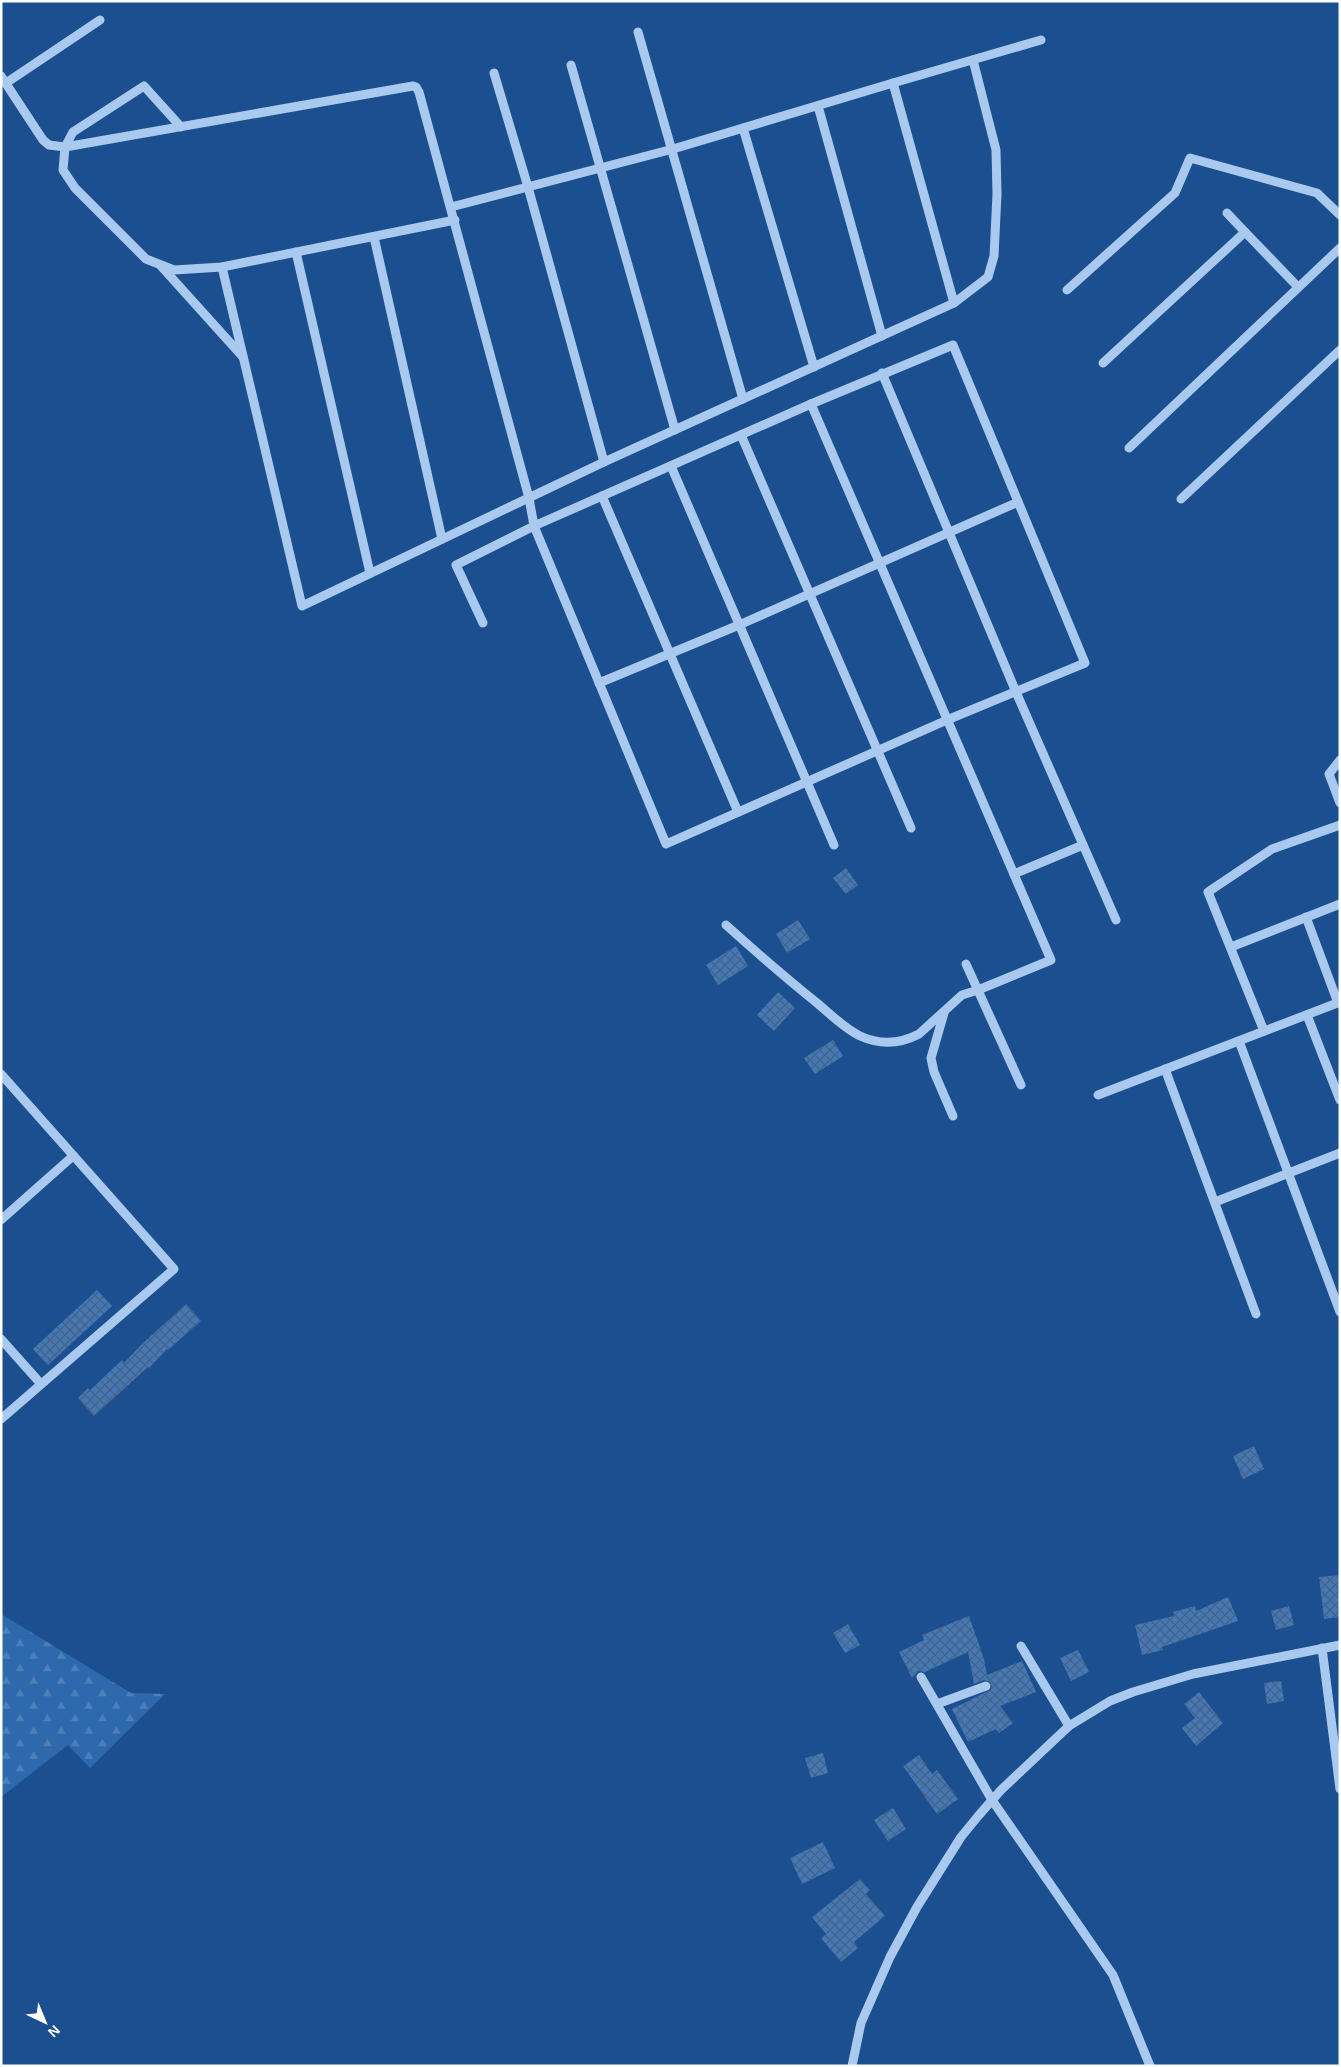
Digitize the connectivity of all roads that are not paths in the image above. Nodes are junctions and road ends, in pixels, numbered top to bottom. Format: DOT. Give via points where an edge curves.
graph roads {
  1 [pos="100,20"];
  2 [pos="638,32"];
  3 [pos="1041,40"];
  4 [pos="973,60"];
  5 [pos="571,65"];
  6 [pos="494,73"];
  7 [pos="4,79"];
  8 [pos="893,83"];
  9 [pos="818,106"];
  10 [pos="181,127"];
  11 [pos="743,128"];
  12 [pos="65,147"];
  13 [pos="673,149"];
  14 [pos="601,167"];
  15 [pos="528,187"];
  16 [pos="451,207"];
  17 [pos="1227,213"];
  18 [pos="1340,215"];
  19 [pos="455,220"];
  20 [pos="1245,232"];
  21 [pos="374,236"];
  22 [pos="1340,248"];
  23 [pos="296,252"];
  24 [pos="159,264"];
  25 [pos="222,267"];
  26 [pos="1298,288"];
  27 [pos="1068,290"];
  28 [pos="954,303"];
  29 [pos="882,336"];
  30 [pos="1340,350"];
  31 [pos="243,358"];
  32 [pos="1103,363"];
  33 [pos="814,367"];
  34 [pos="882,374"];
  35 [pos="743,399"];
  36 [pos="811,404"];
  37 [pos="675,430"];
  38 [pos="741,435"];
  39 [pos="1129,448"];
  40 [pos="604,462"];
  41 [pos="671,466"];
  42 [pos="602,496"];
  43 [pos="529,498"];
  44 [pos="1181,499"];
  45 [pos="1018,502"];
  46 [pos="534,526"];
  47 [pos="949,532"];
  48 [pos="442,539"];
  49 [pos="879,562"];
  50 [pos="370,572"];
  51 [pos="809,593"];
  52 [pos="483,623"];
  53 [pos="739,625"];
  54 [pos="670,653"];
  55 [pos="599,683"];
  56 [pos="1016,692"];
  57 [pos="947,720"];
  58 [pos="878,751"];
  59 [pos="1340,760"];
  60 [pos="807,782"];
  61 [pos="1340,803"];
  62 [pos="738,812"];
  63 [pos="1340,825"];
  64 [pos="911,828"];
  65 [pos="834,845"];
  66 [pos="1083,845"];
  67 [pos="1014,874"];
  68 [pos="1340,904"];
  69 [pos="1306,917"];
  70 [pos="1116,920"];
  71 [pos="726,925"];
  72 [pos="1231,947"];
  73 [pos="966,964"];
  74 [pos="978,990"];
  75 [pos="1339,1003"];
  76 [pos="945,1010"];
  77 [pos="1307,1015"];
  78 [pos="1264,1031"];
  79 [pos="1239,1041"];
  80 [pos="1165,1069"];
  81 [pos="1,1074"];
  82 [pos="1021,1085"];
  83 [pos="1098,1095"];
  84 [pos="1340,1100"];
  85 [pos="953,1116"];
  86 [pos="1340,1153"];
  87 [pos="73,1156"];
  88 [pos="1288,1174"];
  89 [pos="1214,1202"];
  90 [pos="1,1220"];
  91 [pos="1340,1312"];
  92 [pos="1256,1314"];
  93 [pos="1,1339"];
  94 [pos="41,1384"];
  95 [pos="1,1419"];
  96 [pos="1340,1645"];
  97 [pos="1020,1646"];
  98 [pos="1322,1648"];
  99 [pos="921,1676"];
  100 [pos="986,1686"];
  101 [pos="936,1704"];
  102 [pos="1069,1726"];
  103 [pos="1340,1789"];
  104 [pos="992,1800"];
  105 [pos="852,2066"];
  106 [pos="1150,2066"];
  1 -- 7 [label="street"];
  2 -- 13 [label="street"];
  3 -- 4 [label="street"];
  4 -- 8 [label="street"];
  4 -- 28 [label="street" via="996,150 994,256 988,277"];
  5 -- 14 [label="street"];
  6 -- 15 [label="street"];
  7 -- 12 [label="street" via="43,140 49,145"];
  8 -- 9 [label="street"];
  8 -- 28 [label="street"];
  9 -- 11 [label="street"];
  9 -- 29 [label="street"];
  10 -- 12 [label="street"];
  10 -- 12 [label="street" via="144,86 73,132"];
  10 -- 16 [label="street" via="413,86 419,92"];
  11 -- 13 [label="street"];
  11 -- 33 [label="street"];
  12 -- 24 [label="street" via="63,170 75,188 146,260"];
  13 -- 14 [label="street"];
  13 -- 35 [label="street"];
  14 -- 15 [label="street"];
  14 -- 37 [label="street"];
  15 -- 16 [label="street"];
  15 -- 40 [label="street"];
  16 -- 19 [label="street"];
  17 -- 20 [label="street"];
  18 -- 27 [label="street" via="1317,193 1190,158 1175,193"];
  19 -- 21 [label="street"];
  19 -- 43 [label="street"];
  20 -- 26 [label="street"];
  20 -- 32 [label="street"];
  21 -- 23 [label="street"];
  21 -- 48 [label="street"];
  22 -- 26 [label="street"];
  23 -- 25 [label="street"];
  23 -- 50 [label="street"];
  24 -- 25 [label="street" via="174,270"];
  24 -- 31 [label="street"];
  25 -- 31 [label="street"];
  26 -- 39 [label="street"];
  28 -- 29 [label="street"];
  29 -- 33 [label="street"];
  30 -- 44 [label="street"];
  31 -- 50 [label="street" via="302,606"];
  33 -- 35 [label="street"];
  34 -- 36 [label="street"];
  34 -- 45 [label="street" via="953,345"];
  34 -- 47 [label="street"];
  35 -- 37 [label="street"];
  36 -- 38 [label="street"];
  36 -- 49 [label="street"];
  37 -- 40 [label="street"];
  38 -- 41 [label="street"];
  38 -- 51 [label="street"];
  40 -- 43 [label="street"];
  41 -- 42 [label="street"];
  41 -- 53 [label="street"];
  42 -- 46 [label="street"];
  42 -- 54 [label="street"];
  43 -- 46 [label="street"];
  43 -- 48 [label="street"];
  45 -- 47 [label="street"];
  45 -- 56 [label="street" via="1085,663"];
  46 -- 52 [label="street" via="456,565"];
  46 -- 55 [label="street"];
  47 -- 49 [label="street"];
  47 -- 56 [label="street"];
  48 -- 50 [label="street"];
  49 -- 51 [label="street"];
  49 -- 57 [label="street"];
  51 -- 53 [label="street"];
  51 -- 58 [label="street"];
  53 -- 54 [label="street"];
  53 -- 60 [label="street"];
  54 -- 55 [label="street"];
  54 -- 62 [label="street"];
  55 -- 62 [label="street" via="666,844"];
  56 -- 57 [label="street"];
  56 -- 66 [label="street"];
  57 -- 58 [label="street"];
  57 -- 67 [label="street"];
  58 -- 60 [label="street"];
  58 -- 64 [label="street"];
  59 -- 61 [label="street" via="1329,774"];
  60 -- 62 [label="street"];
  60 -- 65 [label="street"];
  63 -- 72 [label="street" via="1272,849 1208,892"];
  66 -- 67 [label="street"];
  66 -- 70 [label="street"];
  67 -- 74 [label="street" via="1051,960"];
  68 -- 69 [label="street"];
  69 -- 72 [label="street"];
  69 -- 75 [label="street"];
  71 -- 76 [label="street" via="776,970 860,1036 882,1042 899,1042 919,1034"];
  72 -- 78 [label="street"];
  73 -- 74 [label="street"];
  74 -- 76 [label="street" via="962,995"];
  74 -- 82 [label="street"];
  75 -- 77 [label="street"];
  76 -- 85 [label="street" via="931,1058"];
  77 -- 78 [label="street"];
  77 -- 84 [label="street"];
  78 -- 79 [label="street"];
  79 -- 80 [label="street"];
  79 -- 88 [label="street"];
  80 -- 83 [label="street"];
  80 -- 89 [label="street"];
  81 -- 87 [label="street"];
  86 -- 88 [label="street"];
  87 -- 90 [label="street"];
  87 -- 94 [label="street" via="174,1269"];
  88 -- 89 [label="street"];
  88 -- 91 [label="street"];
  89 -- 92 [label="street"];
  93 -- 94 [label="street"];
  94 -- 95 [label="street"];
  96 -- 98 [label="street"];
  97 -- 102 [label="street"];
  98 -- 102 [label="street" via="1193,1674 1133,1692 1094,1709"];
  98 -- 103 [label="street"];
  99 -- 101 [label="street"];
  100 -- 101 [label="street"];
  101 -- 104 [label="street"];
  102 -- 104 [label="street"];
  104 -- 105 [label="street" via="961,1837 890,1957 861,2023"];
  104 -- 106 [label="street" via="1113,1975"];
}
